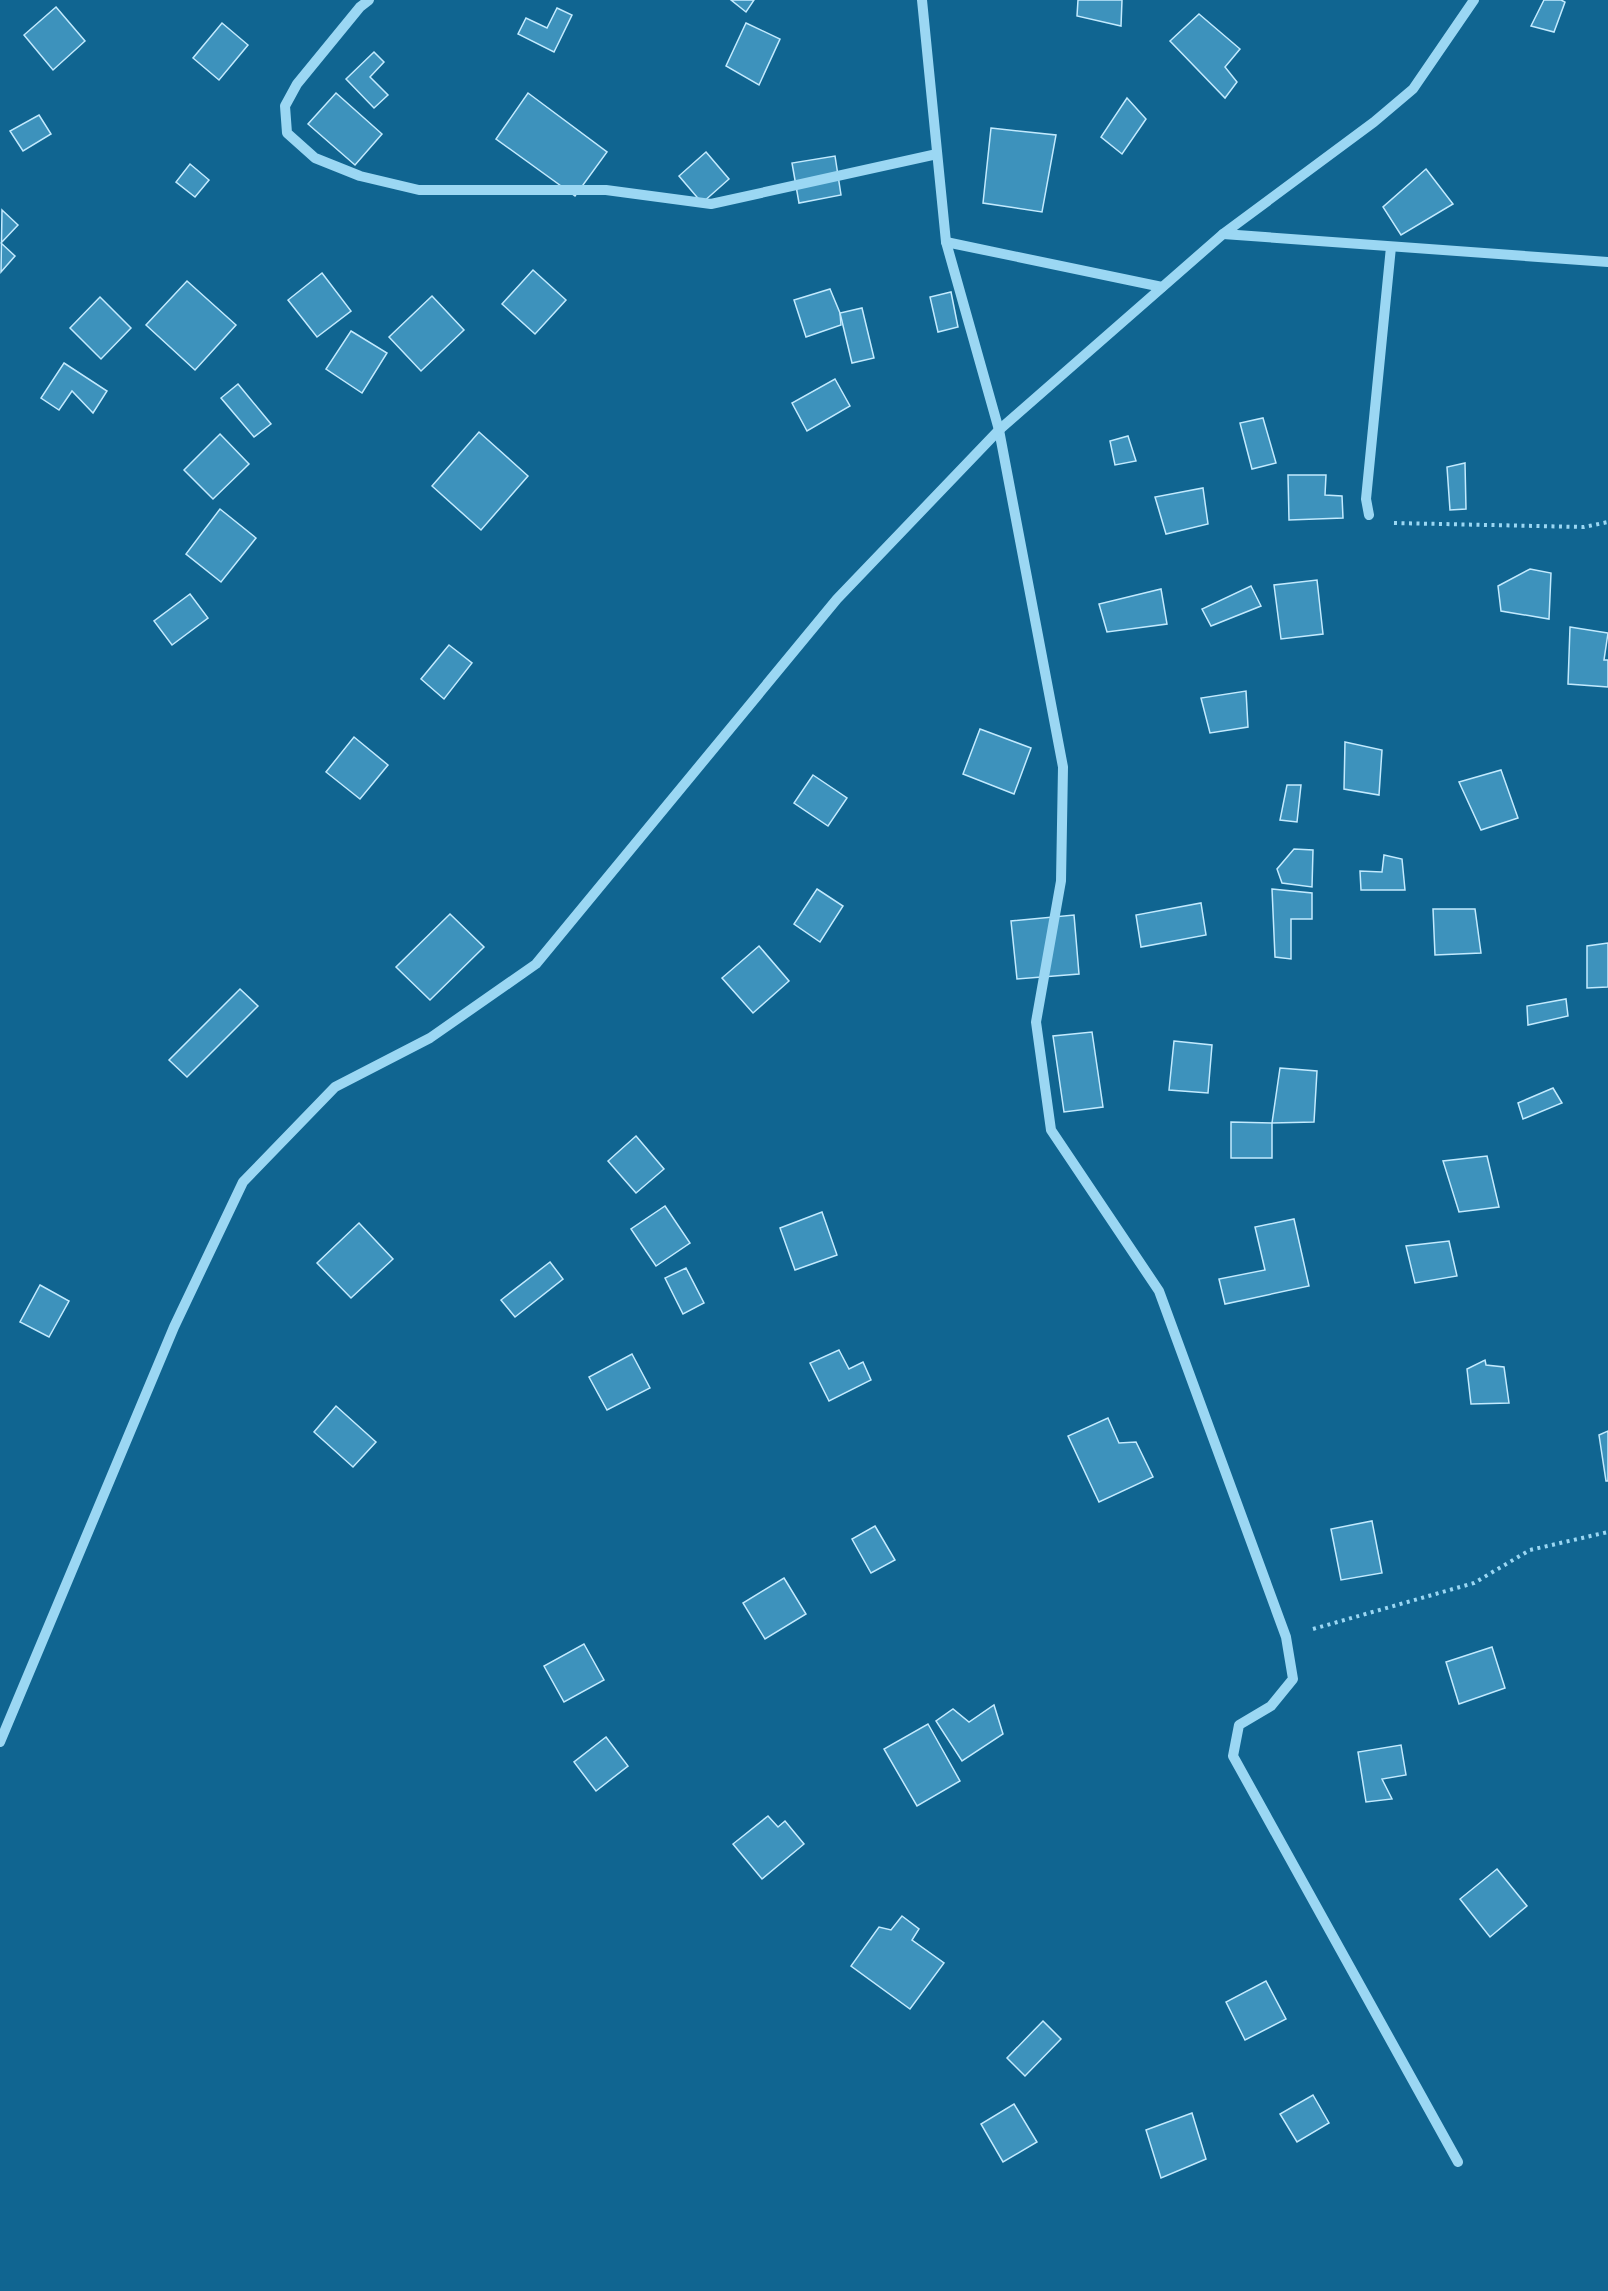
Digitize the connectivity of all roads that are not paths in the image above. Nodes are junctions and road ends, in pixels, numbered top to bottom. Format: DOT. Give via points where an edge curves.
graph roads {
  1 [pos="369,0"];
  2 [pos="922,0"];
  3 [pos="1474,0"];
  4 [pos="937,154"];
  5 [pos="1223,234"];
  6 [pos="946,242"];
  7 [pos="1391,247"];
  8 [pos="1608,262"];
  9 [pos="1162,287"];
  10 [pos="999,430"];
  11 [pos="1369,515"];
  12 [pos="0,1742"];
  13 [pos="1458,2162"];
  1 -- 4 [label="street" via="297,84 285,106 287,133 315,158 360,176 419,190 606,190 711,204"];
  2 -- 4 [label="street"];
  3 -- 5 [label="street" via="1413,89"];
  4 -- 6 [label="street"];
  5 -- 7 [label="street"];
  5 -- 9 [label="street"];
  6 -- 9 [label="street"];
  6 -- 10 [label="street"];
  7 -- 8 [label="street"];
  7 -- 11 [label="street" via="1366,499"];
  9 -- 10 [label="street"];
  10 -- 12 [label="street" via="837,599 536,964 430,1038 334,1087 243,1182 174,1327"];
  10 -- 13 [label="street" via="1063,767 1061,881 1036,1022 1051,1130 1159,1291 1286,1636 1293,1679 1271,1706 1239,1725 1233,1756"];
}
